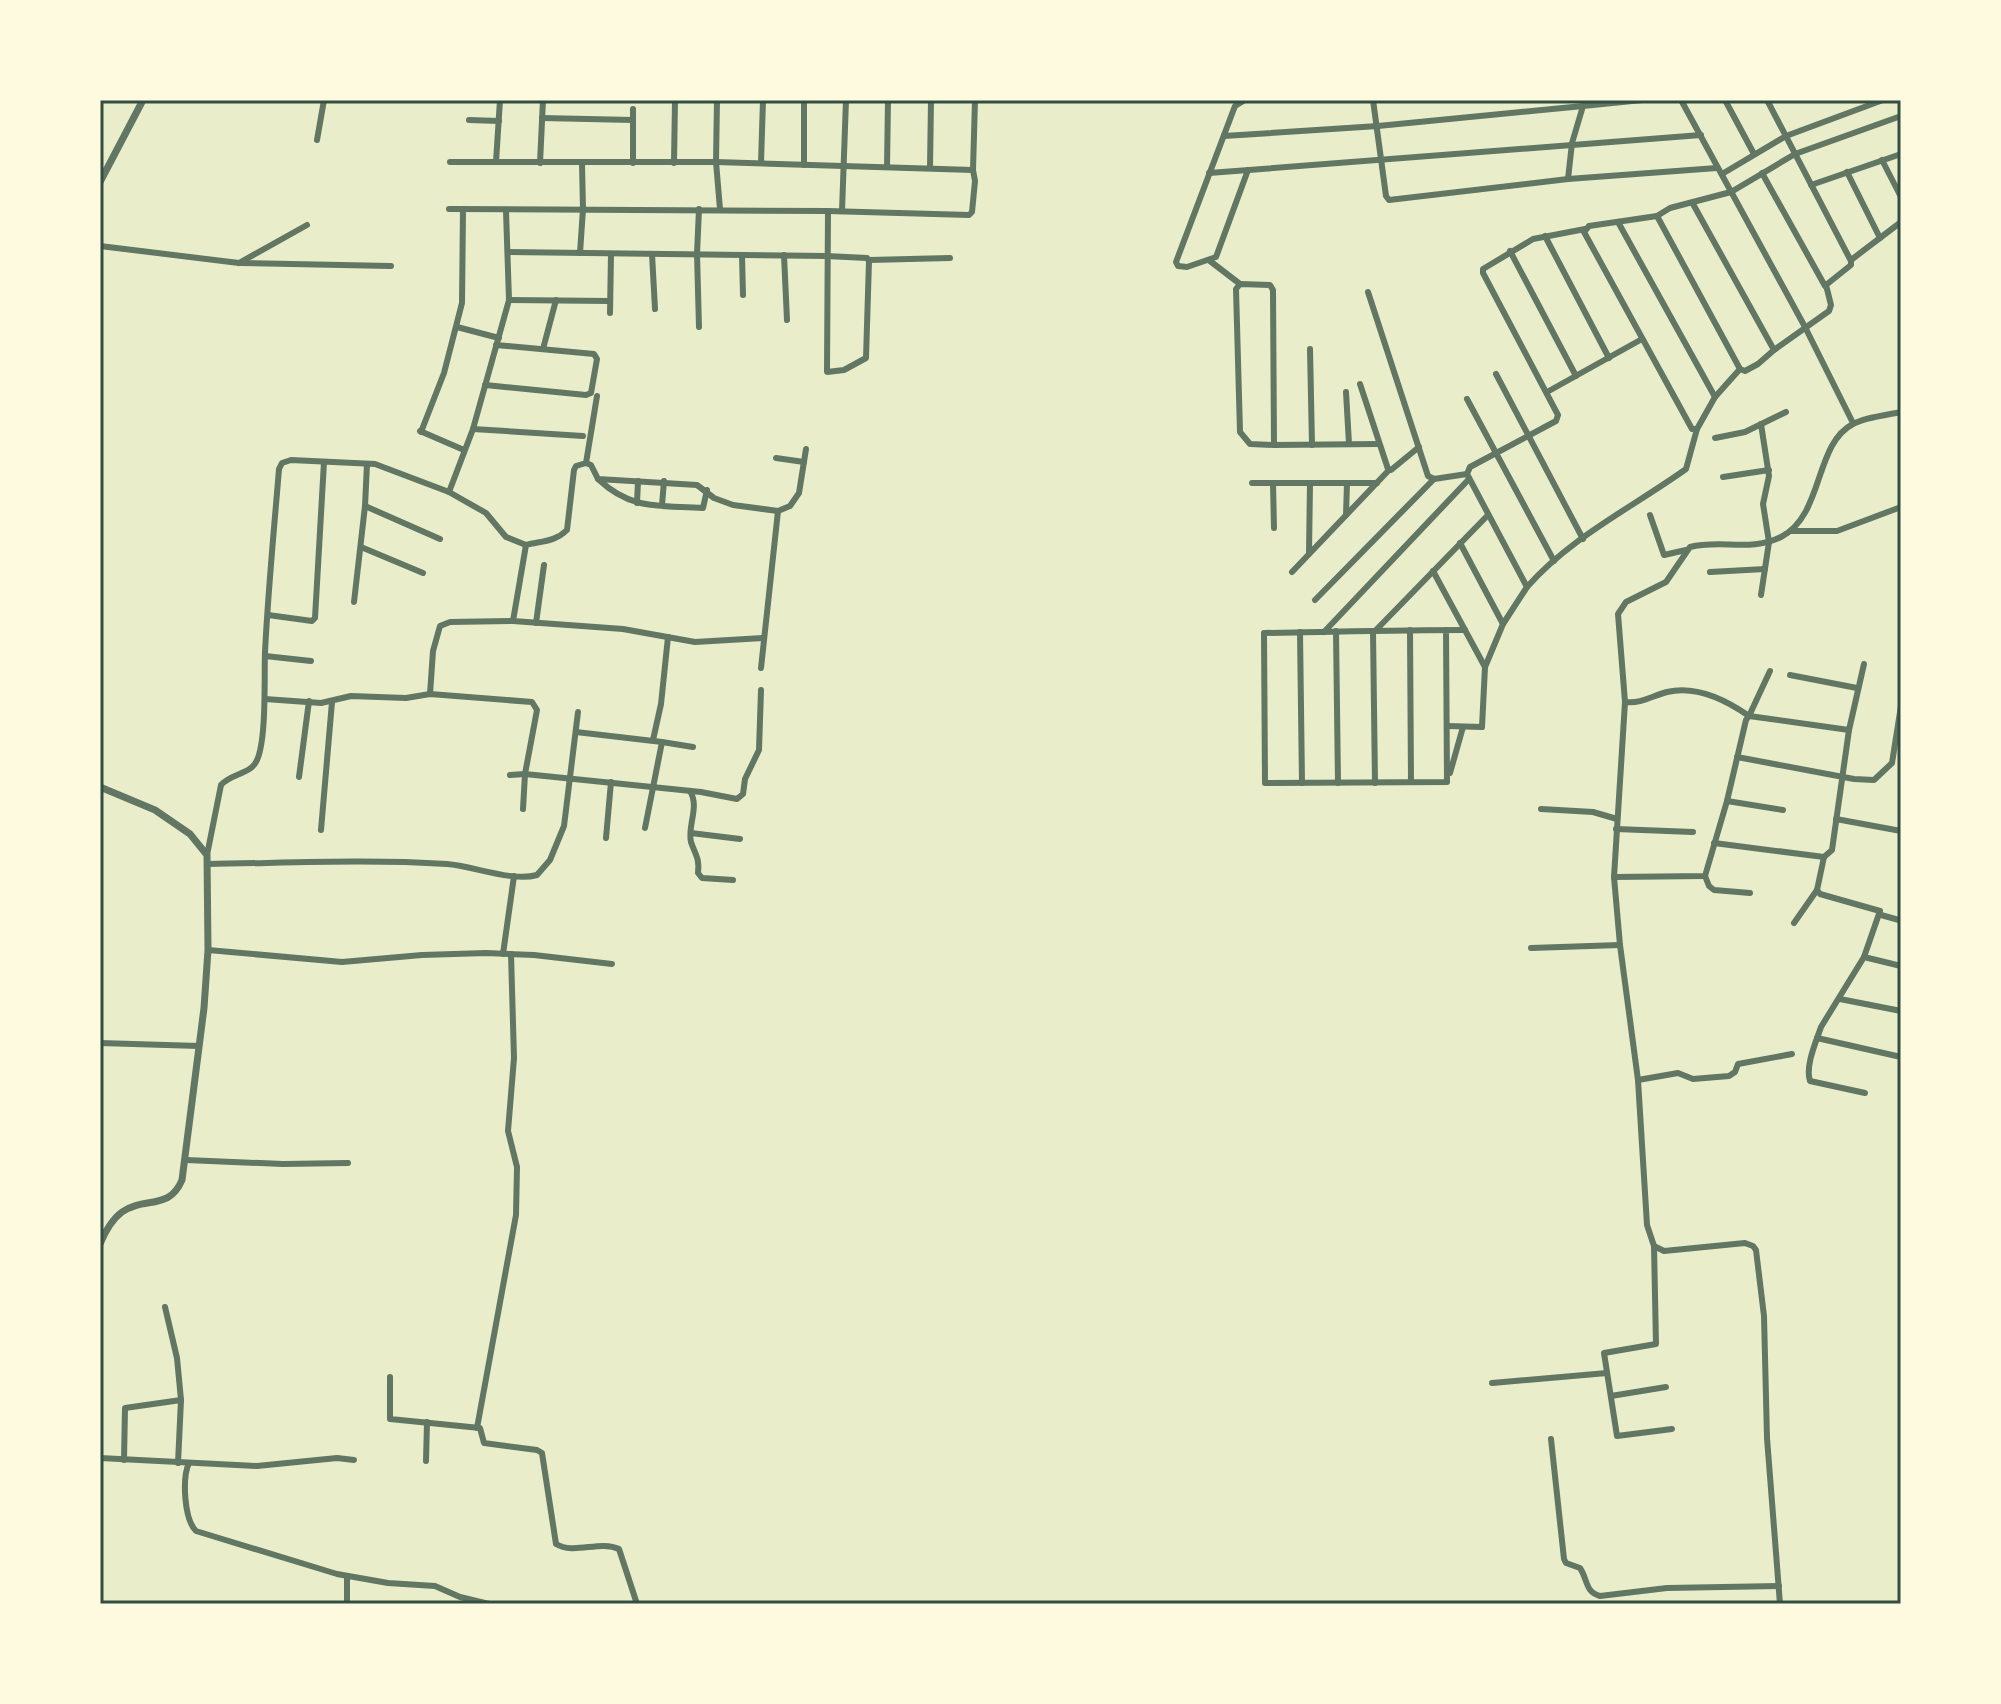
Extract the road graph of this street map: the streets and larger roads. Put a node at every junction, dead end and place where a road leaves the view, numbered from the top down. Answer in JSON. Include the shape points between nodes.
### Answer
{"nodes":[{"id":1,"x":143,"y":100,"type":"edge"},
{"id":2,"x":225,"y":100,"type":"edge"},
{"id":3,"x":234,"y":100,"type":"edge"},
{"id":4,"x":324,"y":100,"type":"edge"},
{"id":5,"x":500,"y":100,"type":"edge"},
{"id":6,"x":543,"y":100,"type":"edge"},
{"id":7,"x":675,"y":100,"type":"edge"},
{"id":8,"x":717,"y":100,"type":"edge"},
{"id":9,"x":763,"y":100,"type":"edge"},
{"id":10,"x":804,"y":100,"type":"edge"},
{"id":11,"x":846,"y":100,"type":"edge"},
{"id":12,"x":888,"y":100,"type":"edge"},
{"id":13,"x":931,"y":100,"type":"edge"},
{"id":14,"x":975,"y":100,"type":"edge"},
{"id":15,"x":1245,"y":100,"type":"edge"},
{"id":16,"x":1373,"y":100,"type":"edge"},
{"id":17,"x":1642,"y":100,"type":"edge"},
{"id":18,"x":1681,"y":100,"type":"edge"},
{"id":19,"x":1725,"y":100,"type":"edge"},
{"id":20,"x":1779,"y":100,"type":"edge"},
{"id":21,"x":1883,"y":100,"type":"edge"},
{"id":22,"x":1768,"y":102,"type":"edge"},
{"id":23,"x":1583,"y":106,"type":"junction"},
{"id":24,"x":633,"y":109,"type":"dead end"},
{"id":25,"x":1901,"y":116,"type":"edge"},
{"id":26,"x":542,"y":118,"type":"junction"},
{"id":27,"x":469,"y":120,"type":"dead end"},
{"id":28,"x":633,"y":120,"type":"junction"},
{"id":29,"x":499,"y":121,"type":"junction"},
{"id":30,"x":1378,"y":126,"type":"junction"},
{"id":31,"x":1701,"y":135,"type":"junction"},
{"id":32,"x":1224,"y":136,"type":"junction"},
{"id":33,"x":1787,"y":137,"type":"junction"},
{"id":34,"x":317,"y":140,"type":"dead end"},
{"id":35,"x":1572,"y":143,"type":"junction"},
{"id":36,"x":1795,"y":153,"type":"junction"},
{"id":37,"x":1754,"y":154,"type":"junction"},
{"id":38,"x":1901,"y":154,"type":"edge"},
{"id":39,"x":1882,"y":160,"type":"junction"},
{"id":40,"x":1382,"y":161,"type":"junction"},
{"id":41,"x":450,"y":162,"type":"dead end"},
{"id":42,"x":496,"y":162,"type":"junction"},
{"id":43,"x":716,"y":162,"type":"junction"},
{"id":44,"x":540,"y":163,"type":"junction"},
{"id":45,"x":633,"y":163,"type":"junction"},
{"id":46,"x":674,"y":163,"type":"junction"},
{"id":47,"x":761,"y":163,"type":"junction"},
{"id":48,"x":582,"y":164,"type":"junction"},
{"id":49,"x":804,"y":165,"type":"junction"},
{"id":50,"x":845,"y":166,"type":"junction"},
{"id":51,"x":887,"y":167,"type":"junction"},
{"id":52,"x":930,"y":168,"type":"junction"},
{"id":53,"x":973,"y":170,"type":"junction"},
{"id":54,"x":1248,"y":170,"type":"junction"},
{"id":55,"x":1721,"y":172,"type":"junction"},
{"id":56,"x":1847,"y":172,"type":"junction"},
{"id":57,"x":1209,"y":173,"type":"junction"},
{"id":58,"x":1762,"y":173,"type":"junction"},
{"id":59,"x":1568,"y":179,"type":"junction"},
{"id":60,"x":100,"y":182,"type":"edge"},
{"id":61,"x":1811,"y":185,"type":"junction"},
{"id":62,"x":1731,"y":190,"type":"junction"},
{"id":63,"x":1901,"y":197,"type":"edge"},
{"id":64,"x":1693,"y":204,"type":"junction"},
{"id":65,"x":449,"y":209,"type":"dead end"},
{"id":66,"x":463,"y":209,"type":"junction"},
{"id":67,"x":583,"y":209,"type":"junction"},
{"id":68,"x":699,"y":209,"type":"junction"},
{"id":69,"x":720,"y":209,"type":"junction"},
{"id":70,"x":506,"y":211,"type":"junction"},
{"id":71,"x":828,"y":211,"type":"junction"},
{"id":72,"x":842,"y":211,"type":"junction"},
{"id":73,"x":1657,"y":216,"type":"junction"},
{"id":74,"x":1618,"y":222,"type":"junction"},
{"id":75,"x":1901,"y":222,"type":"edge"},
{"id":76,"x":307,"y":225,"type":"dead end"},
{"id":77,"x":1585,"y":229,"type":"junction"},
{"id":78,"x":1545,"y":236,"type":"junction"},
{"id":79,"x":1880,"y":238,"type":"junction"},
{"id":80,"x":100,"y":246,"type":"edge"},
{"id":81,"x":1510,"y":251,"type":"junction"},
{"id":82,"x":508,"y":252,"type":"junction"},
{"id":83,"x":580,"y":253,"type":"junction"},
{"id":84,"x":611,"y":254,"type":"junction"},
{"id":85,"x":652,"y":254,"type":"junction"},
{"id":86,"x":697,"y":254,"type":"junction"},
{"id":87,"x":742,"y":255,"type":"junction"},
{"id":88,"x":784,"y":255,"type":"junction"},
{"id":89,"x":826,"y":256,"type":"junction"},
{"id":90,"x":950,"y":258,"type":"dead end"},
{"id":91,"x":869,"y":260,"type":"junction"},
{"id":92,"x":1851,"y":260,"type":"junction"},
{"id":93,"x":1210,"y":261,"type":"junction"},
{"id":94,"x":239,"y":263,"type":"junction"},
{"id":95,"x":391,"y":266,"type":"dead end"},
{"id":96,"x":1240,"y":284,"type":"junction"},
{"id":97,"x":1825,"y":286,"type":"junction"},
{"id":98,"x":1368,"y":292,"type":"dead end"},
{"id":99,"x":743,"y":295,"type":"dead end"},
{"id":100,"x":509,"y":300,"type":"junction"},
{"id":101,"x":556,"y":300,"type":"junction"},
{"id":102,"x":610,"y":301,"type":"junction"},
{"id":103,"x":655,"y":309,"type":"dead end"},
{"id":104,"x":610,"y":313,"type":"dead end"},
{"id":105,"x":787,"y":320,"type":"dead end"},
{"id":106,"x":457,"y":327,"type":"junction"},
{"id":107,"x":699,"y":327,"type":"dead end"},
{"id":108,"x":1805,"y":327,"type":"junction"},
{"id":109,"x":1642,"y":339,"type":"junction"},
{"id":110,"x":497,"y":341,"type":"junction"},
{"id":111,"x":543,"y":349,"type":"junction"},
{"id":112,"x":1310,"y":349,"type":"dead end"},
{"id":113,"x":1774,"y":350,"type":"junction"},
{"id":114,"x":1609,"y":358,"type":"junction"},
{"id":115,"x":1740,"y":369,"type":"junction"},
{"id":116,"x":1496,"y":374,"type":"dead end"},
{"id":117,"x":1576,"y":376,"type":"junction"},
{"id":118,"x":1360,"y":384,"type":"dead end"},
{"id":119,"x":485,"y":385,"type":"junction"},
{"id":120,"x":1346,"y":392,"type":"dead end"},
{"id":121,"x":1547,"y":392,"type":"junction"},
{"id":122,"x":597,"y":396,"type":"dead end"},
{"id":123,"x":1715,"y":397,"type":"junction"},
{"id":124,"x":1467,"y":399,"type":"dead end"},
{"id":125,"x":1786,"y":412,"type":"dead end"},
{"id":126,"x":1901,"y":412,"type":"edge"},
{"id":127,"x":1853,"y":423,"type":"junction"},
{"id":128,"x":1761,"y":424,"type":"junction"},
{"id":129,"x":473,"y":429,"type":"junction"},
{"id":130,"x":1697,"y":429,"type":"junction"},
{"id":131,"x":583,"y":436,"type":"dead end"},
{"id":132,"x":1528,"y":436,"type":"junction"},
{"id":133,"x":1715,"y":438,"type":"dead end"},
{"id":134,"x":1349,"y":444,"type":"junction"},
{"id":135,"x":1379,"y":444,"type":"junction"},
{"id":136,"x":1274,"y":445,"type":"junction"},
{"id":137,"x":1312,"y":445,"type":"junction"},
{"id":138,"x":1419,"y":447,"type":"junction"},
{"id":139,"x":806,"y":449,"type":"dead end"},
{"id":140,"x":464,"y":450,"type":"junction"},
{"id":141,"x":1496,"y":453,"type":"junction"},
{"id":142,"x":776,"y":458,"type":"dead end"},
{"id":143,"x":324,"y":462,"type":"junction"},
{"id":144,"x":804,"y":462,"type":"junction"},
{"id":145,"x":586,"y":463,"type":"junction"},
{"id":146,"x":367,"y":464,"type":"junction"},
{"id":147,"x":1389,"y":470,"type":"junction"},
{"id":148,"x":1769,"y":470,"type":"junction"},
{"id":149,"x":1468,"y":476,"type":"junction"},
{"id":150,"x":1723,"y":477,"type":"dead end"},
{"id":151,"x":598,"y":479,"type":"junction"},
{"id":152,"x":1434,"y":479,"type":"junction"},
{"id":153,"x":638,"y":481,"type":"junction"},
{"id":154,"x":664,"y":481,"type":"junction"},
{"id":155,"x":1252,"y":483,"type":"dead end"},
{"id":156,"x":1273,"y":483,"type":"junction"},
{"id":157,"x":1310,"y":483,"type":"junction"},
{"id":158,"x":1347,"y":483,"type":"junction"},
{"id":159,"x":1377,"y":483,"type":"junction"},
{"id":160,"x":707,"y":490,"type":"junction"},
{"id":161,"x":449,"y":492,"type":"junction"},
{"id":162,"x":637,"y":503,"type":"junction"},
{"id":163,"x":662,"y":505,"type":"junction"},
{"id":164,"x":365,"y":506,"type":"junction"},
{"id":165,"x":1901,"y":507,"type":"edge"},
{"id":166,"x":778,"y":511,"type":"junction"},
{"id":167,"x":1346,"y":515,"type":"junction"},
{"id":168,"x":1488,"y":515,"type":"junction"},
{"id":169,"x":1650,"y":515,"type":"dead end"},
{"id":170,"x":1274,"y":528,"type":"dead end"},
{"id":171,"x":1791,"y":531,"type":"junction"},
{"id":172,"x":440,"y":539,"type":"dead end"},
{"id":173,"x":1583,"y":539,"type":"junction"},
{"id":174,"x":1769,"y":542,"type":"junction"},
{"id":175,"x":1460,"y":543,"type":"junction"},
{"id":176,"x":526,"y":545,"type":"junction"},
{"id":177,"x":361,"y":547,"type":"junction"},
{"id":178,"x":1686,"y":550,"type":"junction"},
{"id":179,"x":1309,"y":553,"type":"junction"},
{"id":180,"x":1554,"y":561,"type":"junction"},
{"id":181,"x":544,"y":565,"type":"dead end"},
{"id":182,"x":1765,"y":569,"type":"junction"},
{"id":183,"x":1433,"y":571,"type":"junction"},
{"id":184,"x":1292,"y":572,"type":"dead end"},
{"id":185,"x":1710,"y":572,"type":"dead end"},
{"id":186,"x":423,"y":573,"type":"dead end"},
{"id":187,"x":1527,"y":587,"type":"junction"},
{"id":188,"x":1761,"y":595,"type":"dead end"},
{"id":189,"x":1315,"y":600,"type":"dead end"},
{"id":190,"x":354,"y":602,"type":"dead end"},
{"id":191,"x":268,"y":615,"type":"junction"},
{"id":192,"x":513,"y":621,"type":"junction"},
{"id":193,"x":536,"y":623,"type":"junction"},
{"id":194,"x":1503,"y":624,"type":"junction"},
{"id":195,"x":1410,"y":630,"type":"junction"},
{"id":196,"x":1446,"y":630,"type":"junction"},
{"id":197,"x":1465,"y":630,"type":"junction"},
{"id":198,"x":1336,"y":631,"type":"junction"},
{"id":199,"x":1374,"y":631,"type":"junction"},
{"id":200,"x":1300,"y":632,"type":"junction"},
{"id":201,"x":1324,"y":632,"type":"junction"},
{"id":202,"x":668,"y":637,"type":"junction"},
{"id":203,"x":763,"y":638,"type":"junction"},
{"id":204,"x":265,"y":656,"type":"junction"},
{"id":205,"x":311,"y":661,"type":"dead end"},
{"id":206,"x":1864,"y":664,"type":"dead end"},
{"id":207,"x":1485,"y":667,"type":"junction"},
{"id":208,"x":761,"y":668,"type":"dead end"},
{"id":209,"x":1770,"y":671,"type":"dead end"},
{"id":210,"x":1790,"y":675,"type":"dead end"},
{"id":211,"x":1857,"y":688,"type":"junction"},
{"id":212,"x":761,"y":690,"type":"dead end"},
{"id":213,"x":430,"y":694,"type":"junction"},
{"id":214,"x":265,"y":699,"type":"junction"},
{"id":215,"x":309,"y":701,"type":"junction"},
{"id":216,"x":332,"y":702,"type":"junction"},
{"id":217,"x":1625,"y":702,"type":"junction"},
{"id":218,"x":1901,"y":706,"type":"edge"},
{"id":219,"x":578,"y":712,"type":"dead end"},
{"id":220,"x":1749,"y":716,"type":"junction"},
{"id":221,"x":1447,"y":726,"type":"junction"},
{"id":222,"x":1463,"y":727,"type":"junction"},
{"id":223,"x":1849,"y":730,"type":"junction"},
{"id":224,"x":576,"y":732,"type":"junction"},
{"id":225,"x":653,"y":740,"type":"junction"},
{"id":226,"x":662,"y":742,"type":"junction"},
{"id":227,"x":693,"y":747,"type":"dead end"},
{"id":228,"x":1737,"y":757,"type":"junction"},
{"id":229,"x":1892,"y":763,"type":"junction"},
{"id":230,"x":1901,"y":764,"type":"edge"},
{"id":231,"x":525,"y":774,"type":"junction"},
{"id":232,"x":510,"y":775,"type":"dead end"},
{"id":233,"x":1843,"y":776,"type":"junction"},
{"id":234,"x":299,"y":777,"type":"dead end"},
{"id":235,"x":569,"y":778,"type":"junction"},
{"id":236,"x":611,"y":782,"type":"junction"},
{"id":237,"x":1411,"y":782,"type":"junction"},
{"id":238,"x":1447,"y":782,"type":"junction"},
{"id":239,"x":1302,"y":783,"type":"junction"},
{"id":240,"x":1338,"y":783,"type":"junction"},
{"id":241,"x":1375,"y":783,"type":"junction"},
{"id":242,"x":100,"y":787,"type":"edge"},
{"id":243,"x":653,"y":787,"type":"junction"},
{"id":244,"x":690,"y":791,"type":"junction"},
{"id":245,"x":1727,"y":801,"type":"junction"},
{"id":246,"x":523,"y":809,"type":"dead end"},
{"id":247,"x":1541,"y":809,"type":"dead end"},
{"id":248,"x":1783,"y":810,"type":"dead end"},
{"id":249,"x":1617,"y":819,"type":"junction"},
{"id":250,"x":1836,"y":819,"type":"junction"},
{"id":251,"x":645,"y":828,"type":"dead end"},
{"id":252,"x":1616,"y":829,"type":"junction"},
{"id":253,"x":321,"y":830,"type":"dead end"},
{"id":254,"x":1901,"y":831,"type":"edge"},
{"id":255,"x":1693,"y":832,"type":"dead end"},
{"id":256,"x":691,"y":833,"type":"junction"},
{"id":257,"x":606,"y":838,"type":"dead end"},
{"id":258,"x":740,"y":839,"type":"dead end"},
{"id":259,"x":1714,"y":843,"type":"junction"},
{"id":260,"x":207,"y":855,"type":"junction"},
{"id":261,"x":1824,"y":857,"type":"junction"},
{"id":262,"x":208,"y":864,"type":"junction"},
{"id":263,"x":514,"y":876,"type":"junction"},
{"id":264,"x":1705,"y":876,"type":"junction"},
{"id":265,"x":1614,"y":877,"type":"junction"},
{"id":266,"x":733,"y":880,"type":"dead end"},
{"id":267,"x":1817,"y":890,"type":"junction"},
{"id":268,"x":1750,"y":893,"type":"dead end"},
{"id":269,"x":1881,"y":915,"type":"junction"},
{"id":270,"x":1899,"y":920,"type":"edge"},
{"id":271,"x":1794,"y":923,"type":"dead end"},
{"id":272,"x":1620,"y":945,"type":"junction"},
{"id":273,"x":1531,"y":948,"type":"dead end"},
{"id":274,"x":208,"y":950,"type":"junction"},
{"id":275,"x":503,"y":954,"type":"junction"},
{"id":276,"x":511,"y":954,"type":"junction"},
{"id":277,"x":1864,"y":957,"type":"junction"},
{"id":278,"x":612,"y":964,"type":"dead end"},
{"id":279,"x":1901,"y":966,"type":"edge"},
{"id":280,"x":1840,"y":999,"type":"junction"},
{"id":281,"x":1901,"y":1011,"type":"edge"},
{"id":282,"x":1817,"y":1038,"type":"junction"},
{"id":283,"x":100,"y":1043,"type":"edge"},
{"id":284,"x":199,"y":1046,"type":"junction"},
{"id":285,"x":1792,"y":1054,"type":"dead end"},
{"id":286,"x":1901,"y":1057,"type":"edge"},
{"id":287,"x":1638,"y":1080,"type":"junction"},
{"id":288,"x":1865,"y":1093,"type":"dead end"},
{"id":289,"x":186,"y":1160,"type":"junction"},
{"id":290,"x":348,"y":1163,"type":"dead end"},
{"id":291,"x":100,"y":1244,"type":"edge"},
{"id":292,"x":1654,"y":1246,"type":"junction"},
{"id":293,"x":165,"y":1307,"type":"dead end"},
{"id":294,"x":1607,"y":1373,"type":"junction"},
{"id":295,"x":390,"y":1377,"type":"dead end"},
{"id":296,"x":1492,"y":1383,"type":"dead end"},
{"id":297,"x":1666,"y":1387,"type":"dead end"},
{"id":298,"x":1611,"y":1396,"type":"junction"},
{"id":299,"x":181,"y":1400,"type":"junction"},
{"id":300,"x":427,"y":1422,"type":"junction"},
{"id":301,"x":477,"y":1428,"type":"junction"},
{"id":302,"x":1672,"y":1429,"type":"dead end"},
{"id":303,"x":1551,"y":1439,"type":"dead end"},
{"id":304,"x":100,"y":1458,"type":"edge"},
{"id":305,"x":124,"y":1460,"type":"junction"},
{"id":306,"x":354,"y":1460,"type":"dead end"},
{"id":307,"x":426,"y":1461,"type":"dead end"},
{"id":308,"x":178,"y":1463,"type":"junction"},
{"id":309,"x":189,"y":1463,"type":"junction"},
{"id":310,"x":347,"y":1576,"type":"junction"},
{"id":311,"x":1779,"y":1586,"type":"junction"},
{"id":312,"x":347,"y":1604,"type":"edge"},
{"id":313,"x":489,"y":1604,"type":"edge"},
{"id":314,"x":637,"y":1604,"type":"edge"},
{"id":315,"x":1780,"y":1604,"type":"edge"}],
"edges":[{"from":1,"to":60,"type":"street"},
{"from":2,"to":3,"type":"street"},
{"from":4,"to":34,"type":"street"},
{"from":5,"to":29,"type":"street"},
{"from":6,"to":26,"type":"street"},
{"from":7,"to":46,"type":"street"},
{"from":8,"to":43,"type":"street"},
{"from":9,"to":47,"type":"street"},
{"from":10,"to":49,"type":"street"},
{"from":11,"to":50,"type":"street"},
{"from":12,"to":51,"type":"street"},
{"from":13,"to":52,"type":"street"},
{"from":14,"to":53,"type":"street"},
{"from":15,"to":32,"type":"street","via":[[1235,106]]},
{"from":16,"to":30,"type":"street"},
{"from":17,"to":23,"type":"street"},
{"from":18,"to":31,"type":"street"},
{"from":19,"to":37,"type":"street"},
{"from":20,"to":22,"type":"street"},
{"from":21,"to":33,"type":"street"},
{"from":22,"to":33,"type":"street"},
{"from":23,"to":30,"type":"street"},
{"from":23,"to":35,"type":"street"},
{"from":24,"to":28,"type":"street"},
{"from":25,"to":36,"type":"street"},
{"from":26,"to":28,"type":"street"},
{"from":26,"to":44,"type":"street"},
{"from":27,"to":29,"type":"street"},
{"from":28,"to":45,"type":"street"},
{"from":29,"to":42,"type":"street"},
{"from":30,"to":32,"type":"street"},
{"from":30,"to":40,"type":"street"},
{"from":31,"to":35,"type":"street"},
{"from":31,"to":55,"type":"street"},
{"from":32,"to":57,"type":"street"},
{"from":33,"to":36,"type":"street"},
{"from":33,"to":37,"type":"street"},
{"from":35,"to":40,"type":"street"},
{"from":35,"to":59,"type":"street"},
{"from":36,"to":58,"type":"street"},
{"from":36,"to":61,"type":"street"},
{"from":37,"to":55,"type":"street"},
{"from":38,"to":39,"type":"street"},
{"from":39,"to":56,"type":"street"},
{"from":39,"to":63,"type":"street"},
{"from":40,"to":54,"type":"street"},
{"from":40,"to":59,"type":"street","via":[[1390,200]]},
{"from":41,"to":42,"type":"street"},
{"from":42,"to":44,"type":"street"},
{"from":43,"to":46,"type":"street"},
{"from":43,"to":47,"type":"street"},
{"from":43,"to":69,"type":"street"},
{"from":44,"to":48,"type":"street"},
{"from":45,"to":46,"type":"street"},
{"from":45,"to":48,"type":"street"},
{"from":47,"to":49,"type":"street"},
{"from":48,"to":67,"type":"street"},
{"from":49,"to":50,"type":"street"},
{"from":50,"to":51,"type":"street"},
{"from":50,"to":72,"type":"street"},
{"from":51,"to":52,"type":"street"},
{"from":52,"to":53,"type":"street"},
{"from":53,"to":72,"type":"street","via":[[969,215]]},
{"from":54,"to":57,"type":"street"},
{"from":54,"to":93,"type":"street","via":[[1219,253]]},
{"from":55,"to":59,"type":"street"},
{"from":55,"to":62,"type":"street"},
{"from":56,"to":61,"type":"street"},
{"from":56,"to":79,"type":"street"},
{"from":57,"to":93,"type":"street","via":[[1176,262],[1183,268]]},
{"from":58,"to":62,"type":"street"},
{"from":58,"to":97,"type":"street"},
{"from":61,"to":92,"type":"street"},
{"from":62,"to":64,"type":"street"},
{"from":62,"to":108,"type":"street"},
{"from":64,"to":73,"type":"street"},
{"from":64,"to":113,"type":"street"},
{"from":65,"to":66,"type":"street"},
{"from":66,"to":70,"type":"street"},
{"from":66,"to":106,"type":"street","via":[[463,291]]},
{"from":67,"to":68,"type":"street"},
{"from":67,"to":70,"type":"street"},
{"from":67,"to":83,"type":"street"},
{"from":68,"to":69,"type":"street"},
{"from":68,"to":86,"type":"street"},
{"from":69,"to":71,"type":"street"},
{"from":70,"to":82,"type":"street"},
{"from":71,"to":72,"type":"street"},
{"from":71,"to":89,"type":"street"},
{"from":73,"to":74,"type":"street"},
{"from":73,"to":115,"type":"street"},
{"from":74,"to":77,"type":"street"},
{"from":74,"to":123,"type":"street"},
{"from":75,"to":79,"type":"street"},
{"from":76,"to":94,"type":"street"},
{"from":77,"to":78,"type":"street"},
{"from":77,"to":109,"type":"street"},
{"from":78,"to":81,"type":"street"},
{"from":78,"to":114,"type":"street"},
{"from":79,"to":92,"type":"street"},
{"from":80,"to":94,"type":"street"},
{"from":81,"to":117,"type":"street"},
{"from":81,"to":121,"type":"street","via":[[1483,269],[1484,279]]},
{"from":82,"to":83,"type":"street"},
{"from":82,"to":100,"type":"street"},
{"from":83,"to":84,"type":"street"},
{"from":84,"to":85,"type":"street"},
{"from":84,"to":102,"type":"street"},
{"from":85,"to":86,"type":"street"},
{"from":85,"to":103,"type":"street"},
{"from":86,"to":87,"type":"street"},
{"from":86,"to":107,"type":"street"},
{"from":87,"to":88,"type":"street"},
{"from":87,"to":99,"type":"street"},
{"from":88,"to":89,"type":"street"},
{"from":88,"to":105,"type":"street"},
{"from":89,"to":91,"type":"street"},
{"from":89,"to":91,"type":"street","via":[[827,372],[866,358]]},
{"from":90,"to":91,"type":"street"},
{"from":92,"to":97,"type":"street"},
{"from":93,"to":96,"type":"street"},
{"from":94,"to":95,"type":"street"},
{"from":96,"to":136,"type":"street","via":[[1240,432],[1250,444]]},
{"from":96,"to":136,"type":"street","via":[[1270,285],[1273,290]]},
{"from":97,"to":108,"type":"street","via":[[1831,308]]},
{"from":98,"to":138,"type":"street"},
{"from":100,"to":101,"type":"street"},
{"from":100,"to":110,"type":"street"},
{"from":101,"to":102,"type":"street"},
{"from":101,"to":111,"type":"street"},
{"from":102,"to":104,"type":"street"},
{"from":106,"to":110,"type":"street"},
{"from":106,"to":140,"type":"street","via":[[420,431]]},
{"from":108,"to":113,"type":"street"},
{"from":108,"to":127,"type":"street"},
{"from":109,"to":114,"type":"street"},
{"from":109,"to":130,"type":"street","via":[[1690,428]]},
{"from":110,"to":111,"type":"street"},
{"from":110,"to":119,"type":"street"},
{"from":111,"to":119,"type":"street","via":[[596,355],[590,394]]},
{"from":112,"to":137,"type":"street"},
{"from":113,"to":115,"type":"street","via":[[1752,369]]},
{"from":114,"to":117,"type":"street"},
{"from":115,"to":123,"type":"street"},
{"from":116,"to":132,"type":"street"},
{"from":117,"to":121,"type":"street"},
{"from":118,"to":135,"type":"street"},
{"from":119,"to":129,"type":"street"},
{"from":120,"to":134,"type":"street"},
{"from":121,"to":132,"type":"street","via":[[1558,418]]},
{"from":122,"to":145,"type":"street"},
{"from":123,"to":130,"type":"street"},
{"from":124,"to":141,"type":"street"},
{"from":125,"to":128,"type":"street"},
{"from":126,"to":127,"type":"street"},
{"from":127,"to":171,"type":"street","via":[[1837,440],[1806,513]]},
{"from":128,"to":133,"type":"street"},
{"from":128,"to":148,"type":"street"},
{"from":129,"to":131,"type":"street"},
{"from":129,"to":140,"type":"street"},
{"from":130,"to":173,"type":"street","via":[[1686,469]]},
{"from":132,"to":141,"type":"street"},
{"from":132,"to":173,"type":"street"},
{"from":134,"to":135,"type":"street"},
{"from":134,"to":137,"type":"street"},
{"from":135,"to":147,"type":"street"},
{"from":136,"to":137,"type":"street"},
{"from":138,"to":147,"type":"street"},
{"from":138,"to":152,"type":"street","via":[[1428,476]]},
{"from":139,"to":144,"type":"street"},
{"from":140,"to":161,"type":"street"},
{"from":141,"to":149,"type":"street","via":[[1470,467]]},
{"from":141,"to":180,"type":"street"},
{"from":142,"to":144,"type":"street"},
{"from":143,"to":146,"type":"street"},
{"from":143,"to":191,"type":"street","via":[[291,460],[279,469]]},
{"from":143,"to":191,"type":"street","via":[[314,619]]},
{"from":144,"to":166,"type":"street","via":[[796,499]]},
{"from":145,"to":151,"type":"street"},
{"from":145,"to":176,"type":"street","via":[[574,470],[567,530],[561,537]]},
{"from":146,"to":161,"type":"street"},
{"from":146,"to":164,"type":"street"},
{"from":147,"to":159,"type":"street"},
{"from":148,"to":150,"type":"street"},
{"from":148,"to":174,"type":"street","via":[[1763,504]]},
{"from":149,"to":152,"type":"street"},
{"from":149,"to":168,"type":"street"},
{"from":149,"to":201,"type":"street"},
{"from":151,"to":153,"type":"street"},
{"from":151,"to":162,"type":"street"},
{"from":152,"to":189,"type":"street"},
{"from":153,"to":154,"type":"street"},
{"from":153,"to":162,"type":"street"},
{"from":154,"to":160,"type":"street"},
{"from":154,"to":163,"type":"street"},
{"from":155,"to":156,"type":"street"},
{"from":156,"to":157,"type":"street"},
{"from":156,"to":170,"type":"street"},
{"from":157,"to":158,"type":"street"},
{"from":157,"to":179,"type":"street"},
{"from":158,"to":159,"type":"street"},
{"from":158,"to":167,"type":"street"},
{"from":159,"to":167,"type":"street"},
{"from":160,"to":163,"type":"street","via":[[703,508]]},
{"from":160,"to":166,"type":"street","via":[[733,505]]},
{"from":161,"to":176,"type":"street","via":[[486,513],[506,537]]},
{"from":162,"to":163,"type":"street"},
{"from":164,"to":172,"type":"street"},
{"from":164,"to":177,"type":"street"},
{"from":165,"to":171,"type":"street","via":[[1837,531]]},
{"from":166,"to":203,"type":"street"},
{"from":167,"to":179,"type":"street"},
{"from":168,"to":175,"type":"street"},
{"from":168,"to":187,"type":"street"},
{"from":169,"to":178,"type":"street","via":[[1664,555]]},
{"from":171,"to":174,"type":"street"},
{"from":173,"to":180,"type":"street"},
{"from":174,"to":178,"type":"street","via":[[1695,545]]},
{"from":174,"to":182,"type":"street"},
{"from":175,"to":183,"type":"street"},
{"from":175,"to":194,"type":"street"},
{"from":176,"to":192,"type":"street"},
{"from":177,"to":186,"type":"street"},
{"from":177,"to":190,"type":"street"},
{"from":178,"to":217,"type":"street","via":[[1666,582],[1619,608]]},
{"from":179,"to":184,"type":"street"},
{"from":180,"to":187,"type":"street"},
{"from":181,"to":193,"type":"street"},
{"from":182,"to":185,"type":"street"},
{"from":182,"to":188,"type":"street"},
{"from":183,"to":197,"type":"street"},
{"from":183,"to":199,"type":"street"},
{"from":187,"to":194,"type":"street"},
{"from":191,"to":204,"type":"street"},
{"from":192,"to":193,"type":"street"},
{"from":192,"to":213,"type":"street","via":[[440,626]]},
{"from":193,"to":202,"type":"street"},
{"from":194,"to":207,"type":"street"},
{"from":195,"to":196,"type":"street"},
{"from":195,"to":199,"type":"street"},
{"from":195,"to":237,"type":"street"},
{"from":196,"to":197,"type":"street"},
{"from":196,"to":221,"type":"street"},
{"from":197,"to":207,"type":"street"},
{"from":198,"to":199,"type":"street"},
{"from":198,"to":201,"type":"street"},
{"from":198,"to":240,"type":"street"},
{"from":199,"to":241,"type":"street"},
{"from":200,"to":201,"type":"street"},
{"from":200,"to":239,"type":"street"},
{"from":200,"to":239,"type":"street","via":[[1264,633],[1265,783]]},
{"from":202,"to":203,"type":"street","via":[[695,642]]},
{"from":202,"to":225,"type":"street"},
{"from":203,"to":208,"type":"street"},
{"from":204,"to":205,"type":"street"},
{"from":204,"to":214,"type":"street"},
{"from":206,"to":211,"type":"street"},
{"from":207,"to":222,"type":"street","via":[[1482,727]]},
{"from":209,"to":220,"type":"street"},
{"from":210,"to":211,"type":"street"},
{"from":211,"to":223,"type":"street"},
{"from":212,"to":244,"type":"street","via":[[759,750],[743,794],[737,799]]},
{"from":213,"to":216,"type":"street","via":[[351,696]]},
{"from":213,"to":231,"type":"street","via":[[534,703]]},
{"from":214,"to":215,"type":"street"},
{"from":214,"to":260,"type":"street","via":[[258,757],[252,767],[221,785]]},
{"from":215,"to":216,"type":"street"},
{"from":215,"to":234,"type":"street"},
{"from":216,"to":253,"type":"street"},
{"from":217,"to":220,"type":"street","via":[[1692,691],[1724,700]]},
{"from":217,"to":249,"type":"street"},
{"from":218,"to":229,"type":"street"},
{"from":219,"to":224,"type":"street"},
{"from":220,"to":223,"type":"street"},
{"from":220,"to":228,"type":"street"},
{"from":221,"to":222,"type":"street"},
{"from":221,"to":238,"type":"street"},
{"from":222,"to":238,"type":"street"},
{"from":223,"to":233,"type":"street"},
{"from":224,"to":225,"type":"street"},
{"from":224,"to":235,"type":"street"},
{"from":225,"to":226,"type":"street"},
{"from":226,"to":227,"type":"street"},
{"from":226,"to":243,"type":"street"},
{"from":228,"to":233,"type":"street"},
{"from":228,"to":245,"type":"street"},
{"from":229,"to":230,"type":"street"},
{"from":229,"to":233,"type":"street","via":[[1870,781]]},
{"from":231,"to":232,"type":"street"},
{"from":231,"to":235,"type":"street"},
{"from":231,"to":246,"type":"street"},
{"from":233,"to":250,"type":"street"},
{"from":235,"to":236,"type":"street"},
{"from":235,"to":263,"type":"street","via":[[564,826],[550,860],[537,875]]},
{"from":236,"to":243,"type":"street"},
{"from":236,"to":257,"type":"street"},
{"from":237,"to":238,"type":"street"},
{"from":237,"to":241,"type":"street"},
{"from":239,"to":240,"type":"street"},
{"from":240,"to":241,"type":"street"},
{"from":242,"to":260,"type":"street","via":[[155,810],[190,834]]},
{"from":243,"to":244,"type":"street"},
{"from":243,"to":251,"type":"street"},
{"from":244,"to":256,"type":"street"},
{"from":245,"to":248,"type":"street"},
{"from":245,"to":259,"type":"street"},
{"from":247,"to":249,"type":"street"},
{"from":249,"to":252,"type":"street"},
{"from":250,"to":254,"type":"street"},
{"from":250,"to":261,"type":"street","via":[[1831,853]]},
{"from":252,"to":255,"type":"street"},
{"from":252,"to":265,"type":"street"},
{"from":256,"to":258,"type":"street"},
{"from":256,"to":266,"type":"street","via":[[702,878]]},
{"from":259,"to":261,"type":"street"},
{"from":259,"to":264,"type":"street"},
{"from":260,"to":262,"type":"street"},
{"from":261,"to":267,"type":"street"},
{"from":262,"to":263,"type":"street","via":[[435,863]]},
{"from":262,"to":274,"type":"street"},
{"from":263,"to":275,"type":"street"},
{"from":264,"to":265,"type":"street"},
{"from":264,"to":268,"type":"street","via":[[1714,890]]},
{"from":265,"to":272,"type":"street"},
{"from":267,"to":269,"type":"street","via":[[1824,897],[1878,909]]},
{"from":267,"to":271,"type":"street"},
{"from":269,"to":270,"type":"street"},
{"from":269,"to":277,"type":"street"},
{"from":272,"to":273,"type":"street"},
{"from":272,"to":287,"type":"street"},
{"from":274,"to":275,"type":"street","via":[[342,962]]},
{"from":274,"to":284,"type":"street"},
{"from":275,"to":276,"type":"street"},
{"from":276,"to":278,"type":"street"},
{"from":276,"to":301,"type":"street","via":[[514,1058],[508,1131],[517,1167],[516,1215]]},
{"from":277,"to":279,"type":"street"},
{"from":277,"to":280,"type":"street"},
{"from":280,"to":281,"type":"street"},
{"from":280,"to":282,"type":"street"},
{"from":282,"to":286,"type":"street"},
{"from":282,"to":288,"type":"street","via":[[1810,1081]]},
{"from":283,"to":284,"type":"street"},
{"from":284,"to":289,"type":"street"},
{"from":285,"to":287,"type":"street","via":[[1738,1064],[1729,1076],[1693,1079],[1678,1073]]},
{"from":287,"to":292,"type":"street","via":[[1647,1225]]},
{"from":289,"to":290,"type":"street"},
{"from":289,"to":291,"type":"street","via":[[177,1192],[122,1212]]},
{"from":292,"to":294,"type":"street","via":[[1656,1344],[1604,1353]]},
{"from":292,"to":311,"type":"street","via":[[1669,1251],[1745,1243],[1756,1250]]},
{"from":293,"to":299,"type":"street"},
{"from":294,"to":296,"type":"street"},
{"from":294,"to":298,"type":"street"},
{"from":295,"to":300,"type":"street","via":[[389,1418]]},
{"from":297,"to":298,"type":"street"},
{"from":298,"to":302,"type":"street","via":[[1617,1436]]},
{"from":299,"to":305,"type":"street","via":[[125,1408]]},
{"from":299,"to":308,"type":"street"},
{"from":300,"to":301,"type":"street"},
{"from":300,"to":307,"type":"street"},
{"from":301,"to":314,"type":"street","via":[[484,1443],[542,1453],[556,1544],[619,1549]]},
{"from":303,"to":311,"type":"street","via":[[1564,1559],[1580,1568],[1593,1594]]},
{"from":304,"to":305,"type":"street"},
{"from":305,"to":308,"type":"street"},
{"from":306,"to":309,"type":"street","via":[[257,1466]]},
{"from":308,"to":309,"type":"street"},
{"from":309,"to":310,"type":"street","via":[[184,1475],[189,1522],[196,1531]]},
{"from":310,"to":312,"type":"street"},
{"from":310,"to":313,"type":"street","via":[[435,1586]]},
{"from":311,"to":315,"type":"street"}]}
